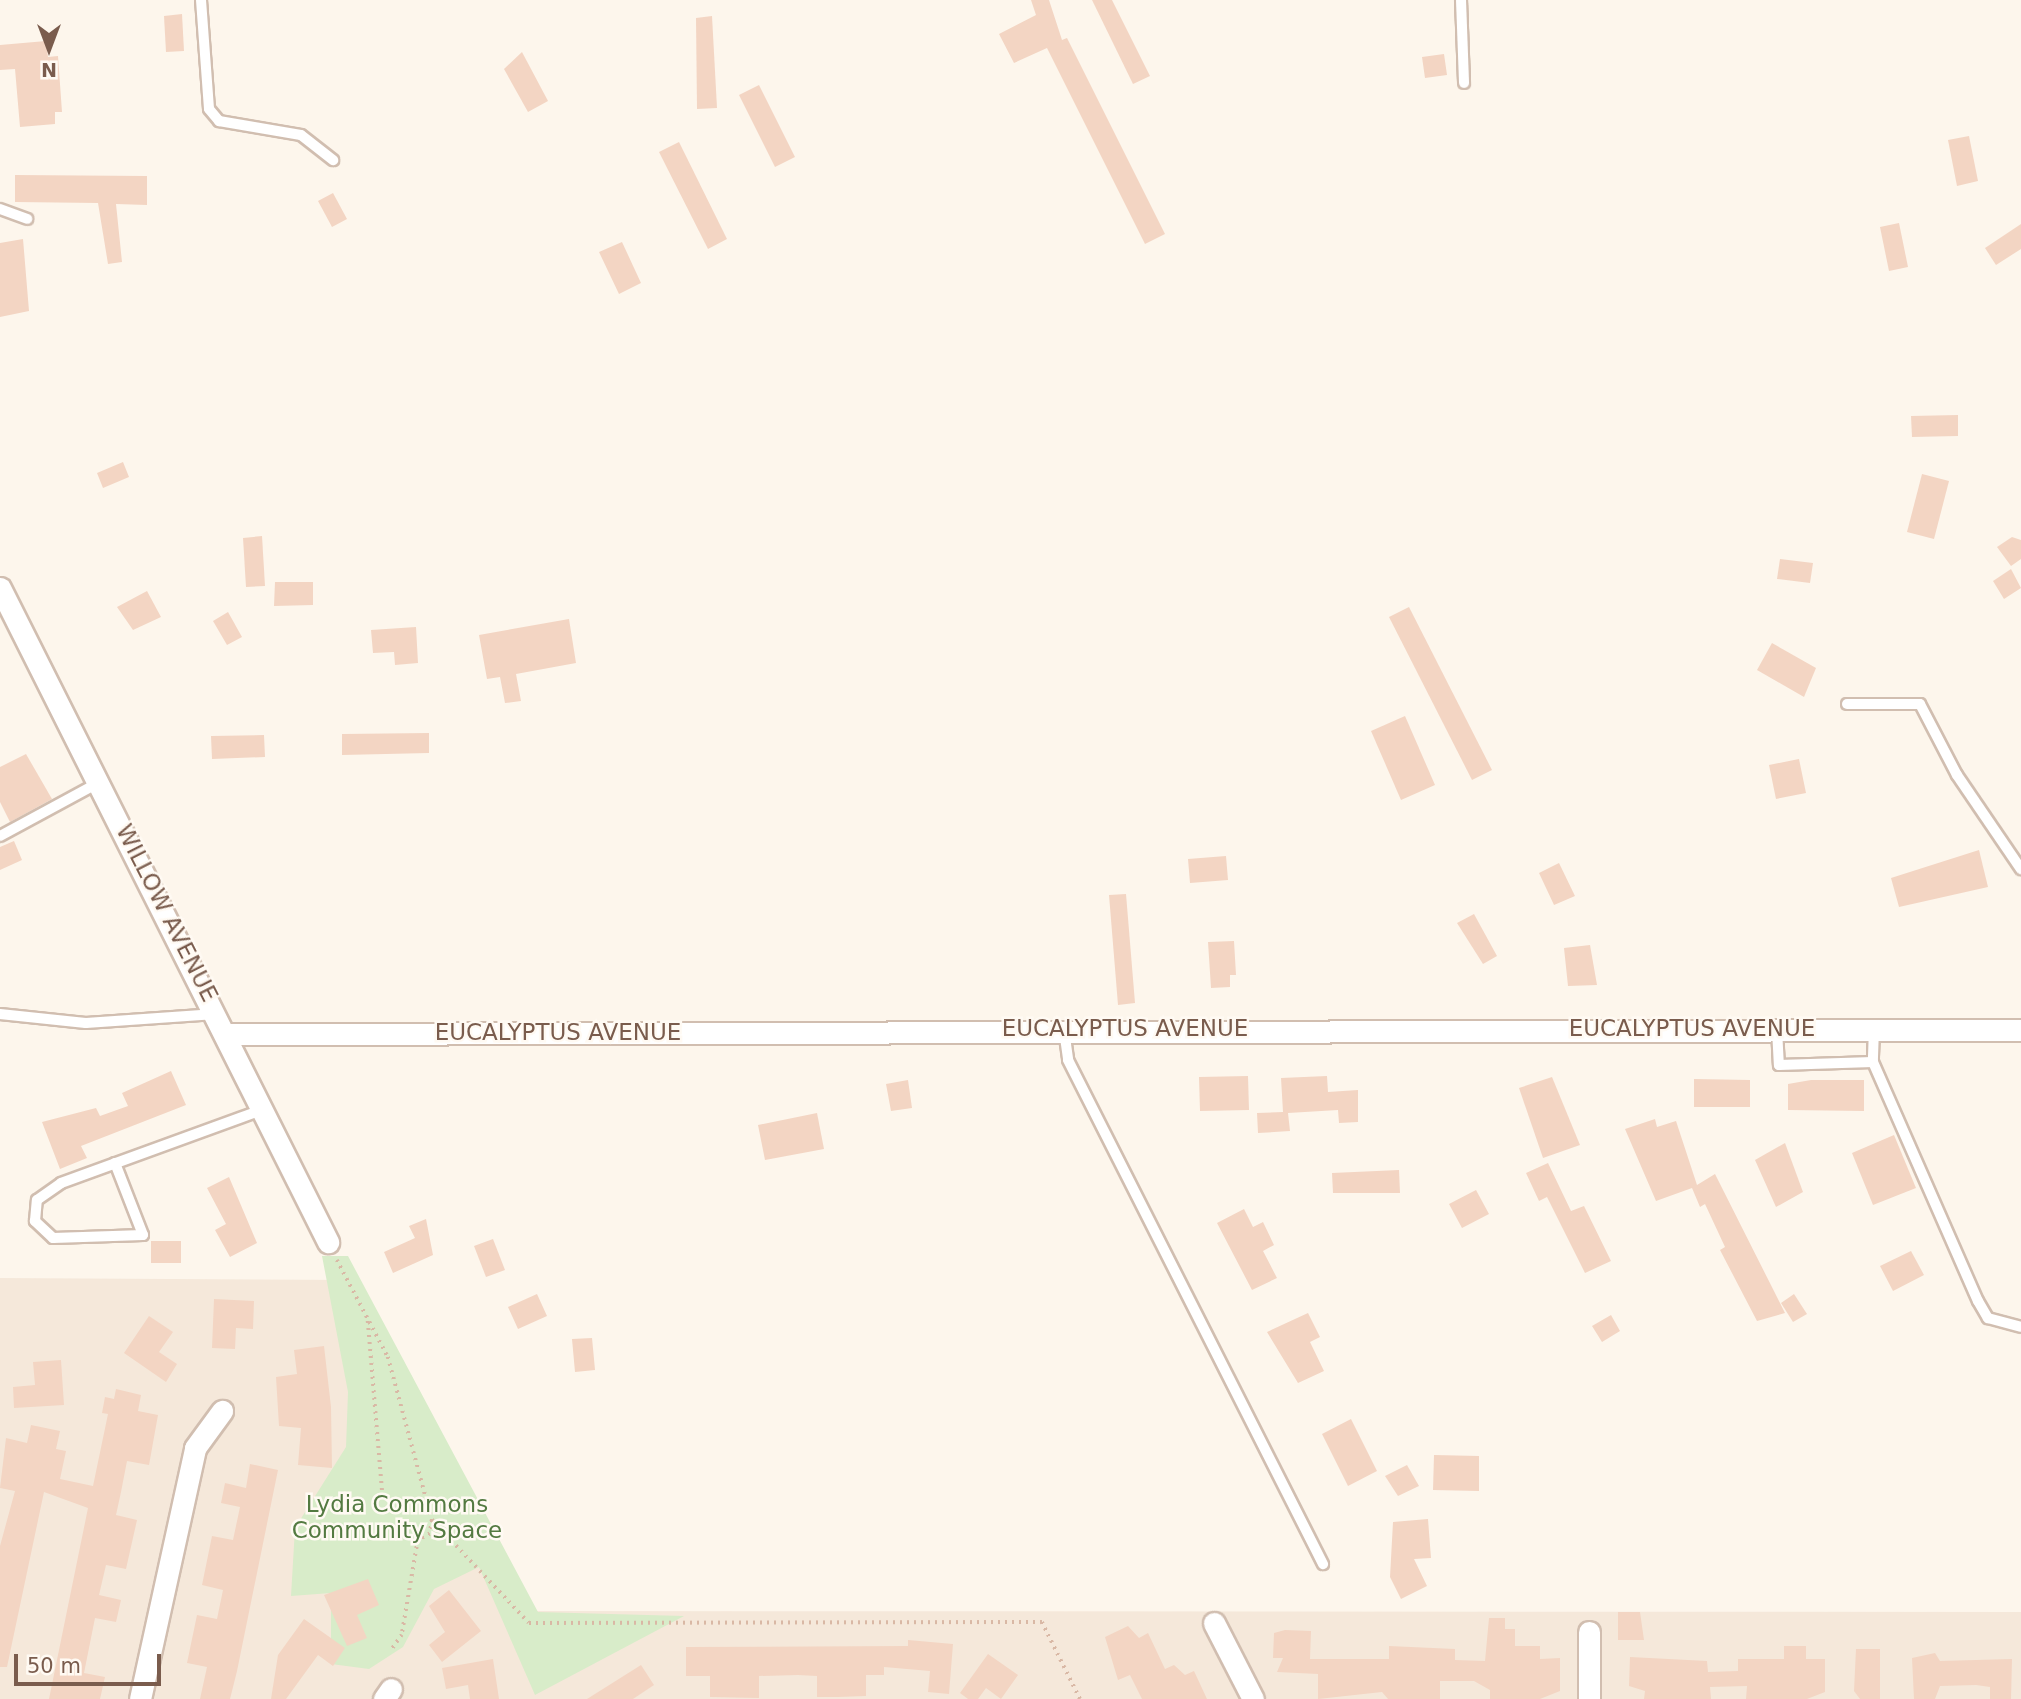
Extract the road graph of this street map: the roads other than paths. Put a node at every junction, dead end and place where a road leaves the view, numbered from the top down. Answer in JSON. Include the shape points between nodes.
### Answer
{"nodes":[{"id":1,"x":201,"y":0,"type":"edge"},
{"id":2,"x":1461,"y":0,"type":"edge"},
{"id":3,"x":1464,"y":83,"type":"dead end"},
{"id":4,"x":333,"y":160,"type":"dead end"},
{"id":5,"x":0,"y":209,"type":"edge"},
{"id":6,"x":27,"y":219,"type":"dead end"},
{"id":7,"x":0,"y":588,"type":"edge"},
{"id":8,"x":1847,"y":704,"type":"dead end"},
{"id":9,"x":100,"y":782,"type":"junction"},
{"id":10,"x":0,"y":836,"type":"edge"},
{"id":11,"x":2021,"y":869,"type":"edge"},
{"id":12,"x":0,"y":1014,"type":"edge"},
{"id":13,"x":219,"y":1014,"type":"junction"},
{"id":14,"x":1064,"y":1028,"type":"junction"},
{"id":15,"x":1776,"y":1028,"type":"junction"},
{"id":16,"x":1874,"y":1028,"type":"junction"},
{"id":17,"x":2021,"y":1030,"type":"edge"},
{"id":18,"x":229,"y":1034,"type":"junction"},
{"id":19,"x":1873,"y":1062,"type":"junction"},
{"id":20,"x":264,"y":1109,"type":"junction"},
{"id":21,"x":115,"y":1163,"type":"junction"},
{"id":22,"x":328,"y":1242,"type":"road end"},
{"id":23,"x":2021,"y":1327,"type":"edge"},
{"id":24,"x":222,"y":1411,"type":"dead end"},
{"id":25,"x":1324,"y":1564,"type":"dead end"},
{"id":26,"x":1214,"y":1623,"type":"dead end"},
{"id":27,"x":1589,"y":1632,"type":"dead end"},
{"id":28,"x":140,"y":1699,"type":"edge"},
{"id":29,"x":1253,"y":1699,"type":"edge"},
{"id":30,"x":1589,"y":1699,"type":"edge"}],
"edges":[{"from":1,"to":4,"type":"lane","via":[[209,109],[219,121],[301,135]]},
{"from":2,"to":3,"type":"lane"},
{"from":5,"to":6,"type":"lane"},
{"from":7,"to":9,"type":"street","name":"WILLOW AVENUE"},
{"from":8,"to":11,"type":"lane","via":[[1920,704],[1964,786]]},
{"from":9,"to":10,"type":"lane"},
{"from":9,"to":13,"type":"street","name":"WILLOW AVENUE"},
{"from":12,"to":13,"type":"lane","via":[[86,1023]]},
{"from":13,"to":18,"type":"street","name":"WILLOW AVENUE"},
{"from":14,"to":15,"type":"street","name":"EUCALYPTUS AVENUE"},
{"from":14,"to":18,"type":"street","name":"EUCALYPTUS AVENUE"},
{"from":14,"to":25,"type":"lane","via":[[1068,1060]]},
{"from":15,"to":16,"type":"street","name":"EUCALYPTUS AVENUE"},
{"from":15,"to":19,"type":"lane","via":[[1779,1065]]},
{"from":16,"to":17,"type":"street","name":"EUCALYPTUS AVENUE"},
{"from":16,"to":19,"type":"lane"},
{"from":18,"to":20,"type":"street","name":"WILLOW AVENUE"},
{"from":19,"to":23,"type":"lane","via":[[1983,1309],[2004,1326]]},
{"from":20,"to":21,"type":"lane"},
{"from":20,"to":22,"type":"street","name":"WILLOW AVENUE"},
{"from":21,"to":21,"type":"lane","via":[[61,1183],[37,1200],[34,1221],[53,1238],[143,1235]]},
{"from":24,"to":28,"type":"street","via":[[195,1448]]},
{"from":26,"to":29,"type":"street"},
{"from":27,"to":30,"type":"street"}]}
